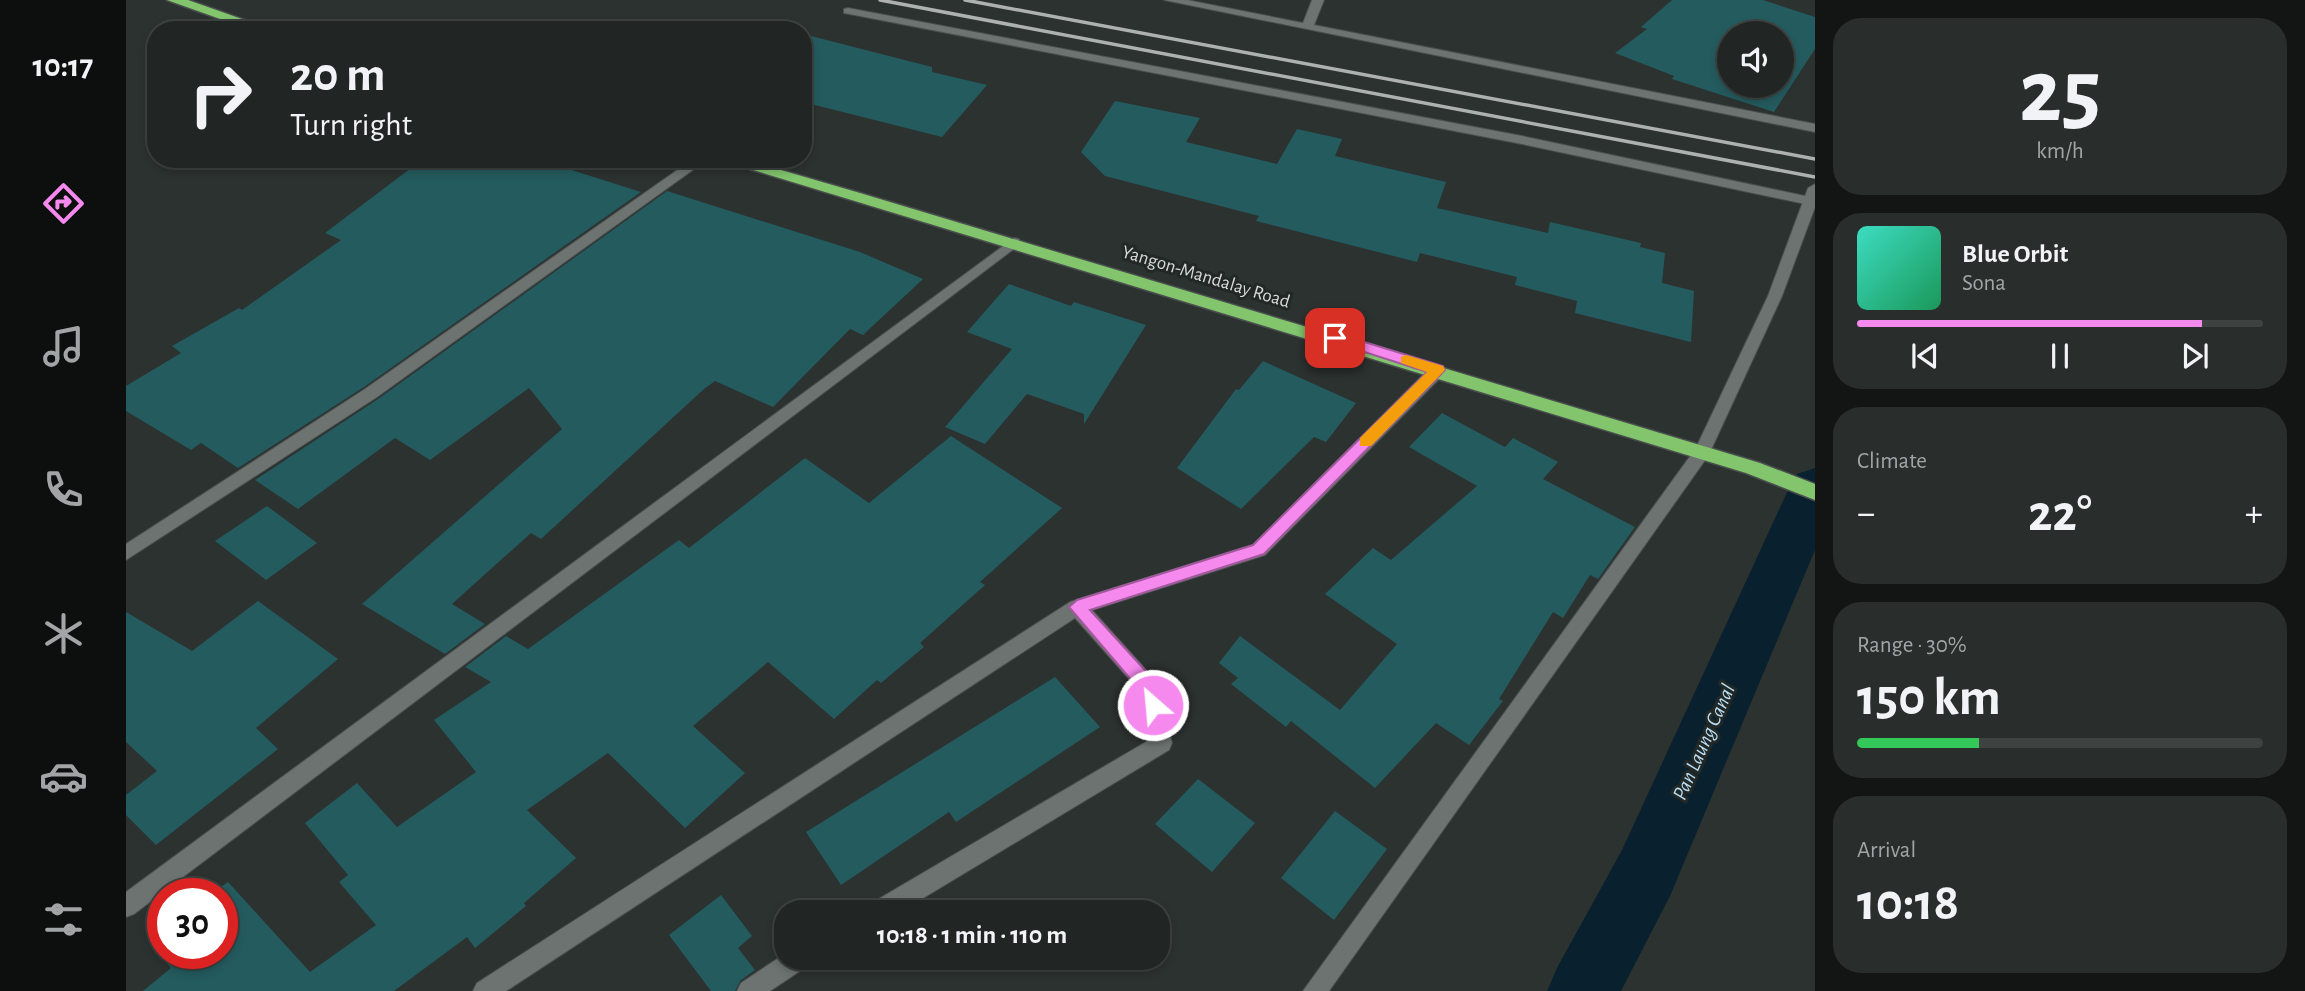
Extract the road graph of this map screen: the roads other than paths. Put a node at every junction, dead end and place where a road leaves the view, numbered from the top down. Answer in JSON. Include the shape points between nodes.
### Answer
{"nodes":[{"id":1,"x":174,"y":0,"type":"edge"},
{"id":2,"x":1170,"y":0,"type":"edge"},
{"id":3,"x":1318,"y":0,"type":"edge"},
{"id":4,"x":848,"y":11,"type":"dead end"},
{"id":5,"x":238,"y":21,"type":"edge"},
{"id":6,"x":1307,"y":27,"type":"junction"},
{"id":7,"x":1815,"y":128,"type":"edge"},
{"id":8,"x":689,"y":168,"type":"edge"},
{"id":9,"x":756,"y":168,"type":"edge"},
{"id":10,"x":1812,"y":194,"type":"edge"},
{"id":11,"x":1014,"y":242,"type":"junction"},
{"id":12,"x":1438,"y":370,"type":"junction"},
{"id":13,"x":1702,"y":453,"type":"junction"},
{"id":14,"x":1815,"y":492,"type":"edge"},
{"id":15,"x":126,"y":553,"type":"edge"},
{"id":16,"x":1077,"y":607,"type":"junction"},
{"id":17,"x":898,"y":900,"type":"edge"},
{"id":18,"x":126,"y":906,"type":"edge"},
{"id":19,"x":781,"y":970,"type":"edge"},
{"id":20,"x":485,"y":991,"type":"edge"},
{"id":21,"x":749,"y":991,"type":"edge"},
{"id":22,"x":1315,"y":991,"type":"edge"}],
"edges":[{"from":1,"to":5,"type":"highway"},
{"from":2,"to":6,"type":"street"},
{"from":3,"to":6,"type":"street"},
{"from":4,"to":10,"type":"street"},
{"from":6,"to":7,"type":"street"},
{"from":8,"to":15,"type":"street","via":[[371,393]]},
{"from":9,"to":11,"type":"highway","name":"Yangon-Mandalay Road"},
{"from":10,"to":13,"type":"street","via":[[1775,296]]},
{"from":11,"to":12,"type":"highway","name":"Yangon-Mandalay Road"},
{"from":11,"to":18,"type":"street"},
{"from":12,"to":13,"type":"highway","name":"Yangon-Mandalay Road"},
{"from":12,"to":16,"type":"street","via":[[1259,550]]},
{"from":13,"to":14,"type":"highway","name":"Yangon-Mandalay Road"},
{"from":13,"to":22,"type":"street"},
{"from":16,"to":17,"type":"street","via":[[1148,686],[1162,743]]},
{"from":16,"to":20,"type":"street"},
{"from":19,"to":21,"type":"street"}]}
